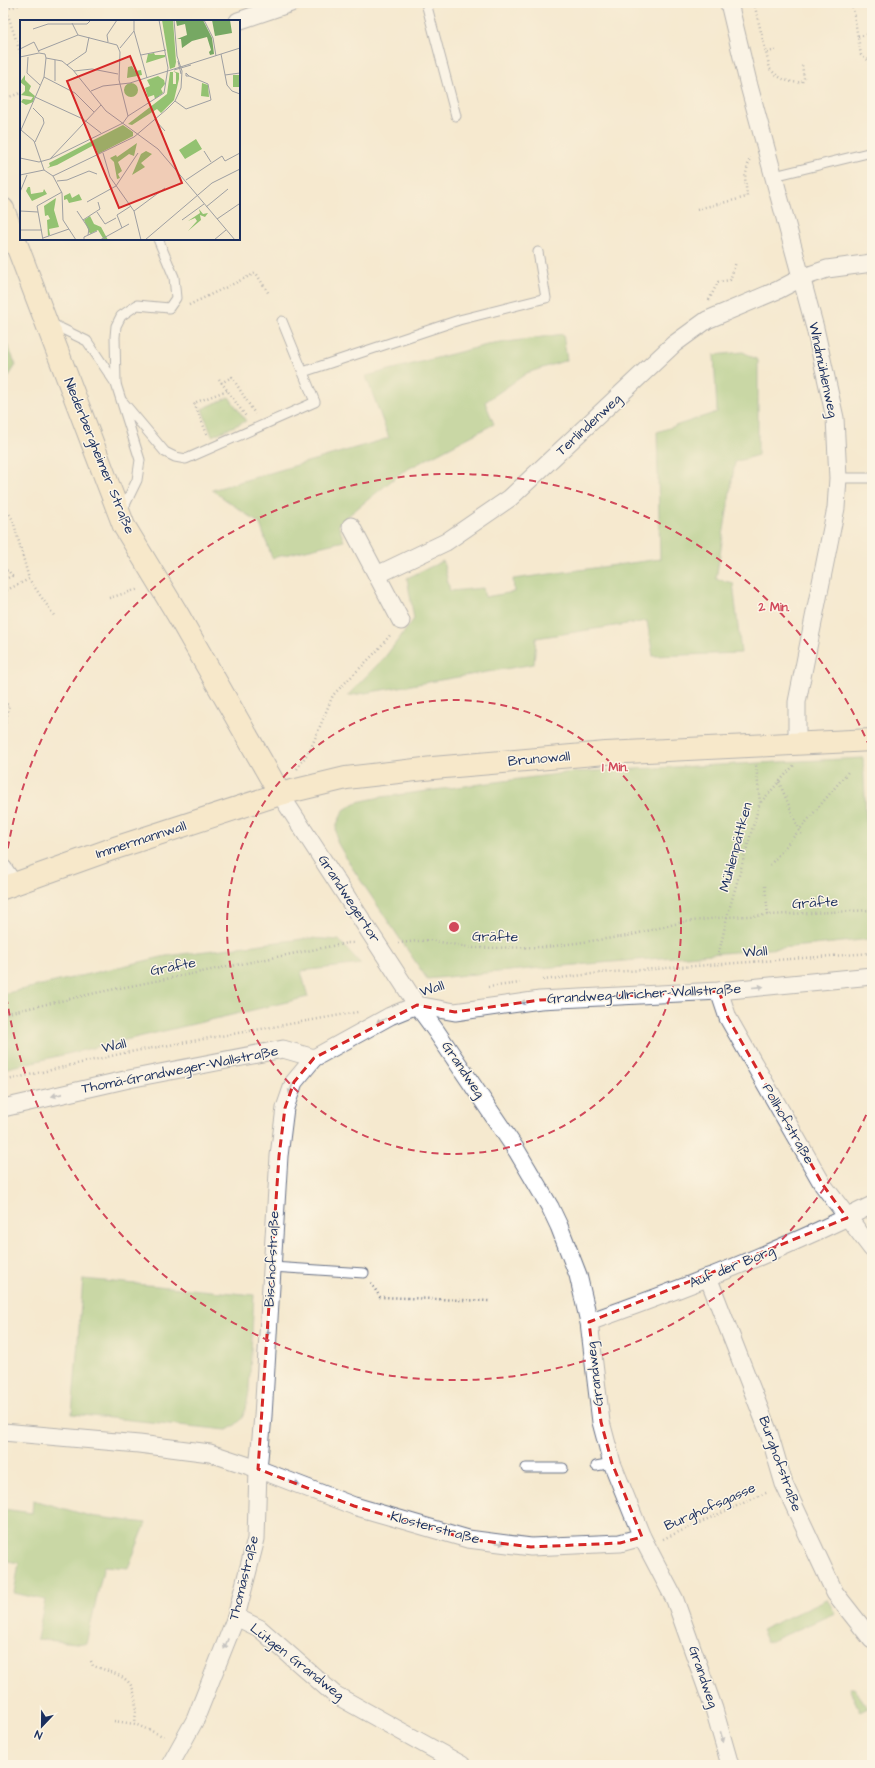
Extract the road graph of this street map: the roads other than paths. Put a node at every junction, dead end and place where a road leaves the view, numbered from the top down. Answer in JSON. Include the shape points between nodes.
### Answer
{"nodes":[{"id":1,"x":291,"y":3,"type":"edge"},
{"id":2,"x":426,"y":3,"type":"edge"},
{"id":3,"x":729,"y":3,"type":"edge"},
{"id":4,"x":240,"y":20,"type":"edge"},
{"id":5,"x":456,"y":116,"type":"dead end"},
{"id":6,"x":872,"y":152,"type":"edge"},
{"id":7,"x":774,"y":176,"type":"junction"},
{"id":8,"x":3,"y":209,"type":"edge"},
{"id":9,"x":158,"y":240,"type":"edge"},
{"id":10,"x":538,"y":252,"type":"dead end"},
{"id":11,"x":872,"y":263,"type":"edge"},
{"id":12,"x":801,"y":278,"type":"junction"},
{"id":13,"x":45,"y":320,"type":"junction"},
{"id":14,"x":282,"y":321,"type":"dead end"},
{"id":15,"x":303,"y":372,"type":"junction"},
{"id":16,"x":116,"y":384,"type":"junction"},
{"id":17,"x":123,"y":402,"type":"junction"},
{"id":18,"x":838,"y":478,"type":"junction"},
{"id":19,"x":872,"y":478,"type":"edge"},
{"id":20,"x":120,"y":515,"type":"junction"},
{"id":21,"x":351,"y":526,"type":"dead end"},
{"id":22,"x":377,"y":575,"type":"junction"},
{"id":23,"x":401,"y":621,"type":"road end"},
{"id":24,"x":872,"y":740,"type":"edge"},
{"id":25,"x":797,"y":744,"type":"junction"},
{"id":26,"x":280,"y":794,"type":"junction"},
{"id":27,"x":7,"y":880,"type":"edge"},
{"id":28,"x":872,"y":976,"type":"edge"},
{"id":29,"x":719,"y":991,"type":"junction"},
{"id":30,"x":417,"y":1005,"type":"junction"},
{"id":31,"x":314,"y":1058,"type":"junction"},
{"id":32,"x":3,"y":1108,"type":"edge"},
{"id":33,"x":872,"y":1205,"type":"edge"},
{"id":34,"x":847,"y":1218,"type":"junction"},
{"id":35,"x":872,"y":1249,"type":"edge"},
{"id":36,"x":272,"y":1267,"type":"junction"},
{"id":37,"x":364,"y":1273,"type":"road end"},
{"id":38,"x":708,"y":1277,"type":"junction"},
{"id":39,"x":589,"y":1322,"type":"junction"},
{"id":40,"x":3,"y":1432,"type":"edge"},
{"id":41,"x":526,"y":1468,"type":"dead end"},
{"id":42,"x":564,"y":1468,"type":"dead end"},
{"id":43,"x":258,"y":1469,"type":"junction"},
{"id":44,"x":642,"y":1537,"type":"junction"},
{"id":45,"x":236,"y":1617,"type":"junction"},
{"id":46,"x":872,"y":1640,"type":"edge"},
{"id":47,"x":170,"y":1765,"type":"edge"},
{"id":48,"x":462,"y":1765,"type":"edge"},
{"id":49,"x":730,"y":1765,"type":"edge"}],
"edges":[{"from":1,"to":4,"type":"street"},
{"from":2,"to":5,"type":"lane"},
{"from":3,"to":7,"type":"street","name":"Windmühlenweg"},
{"from":6,"to":7,"type":"lane"},
{"from":7,"to":12,"type":"street","name":"Windmühlenweg"},
{"from":8,"to":13,"type":"street","name":"Niederbergheimer Straße"},
{"from":9,"to":16,"type":"lane","via":[[174,277],[176,298],[169,308],[137,305],[121,316],[114,337]]},
{"from":10,"to":15,"type":"lane","via":[[546,298],[459,320]]},
{"from":11,"to":12,"type":"street","name":"Terlindenweg","via":[[826,269]]},
{"from":12,"to":18,"type":"street","name":"Windmühlenweg","via":[[835,418]]},
{"from":12,"to":22,"type":"street","name":"Terlindenweg","via":[[708,320],[674,344],[510,498],[446,542]]},
{"from":13,"to":16,"type":"lane","via":[[87,341]]},
{"from":13,"to":20,"type":"street","name":"Niederbergheimer Straße"},
{"from":14,"to":15,"type":"lane"},
{"from":15,"to":17,"type":"lane","via":[[315,402],[186,459],[165,452]]},
{"from":16,"to":17,"type":"lane"},
{"from":17,"to":20,"type":"lane","via":[[140,460],[137,480]]},
{"from":18,"to":19,"type":"lane"},
{"from":18,"to":25,"type":"street","name":"Windmühlenweg","via":[[836,508],[797,702]]},
{"from":20,"to":26,"type":"street","name":"Niederbergheimer Straße","via":[[124,526]]},
{"from":21,"to":22,"type":"street"},
{"from":22,"to":23,"type":"street"},
{"from":24,"to":25,"type":"street","name":"Brunowall"},
{"from":25,"to":26,"type":"street","name":"Brunowall","via":[[606,753],[433,768],[346,778]]},
{"from":26,"to":27,"type":"street","name":"Immermannwall"},
{"from":26,"to":30,"type":"street","name":"Grandwegertor"},
{"from":29,"to":28,"type":"street","name":"Grandweg-Ulricher-Wallstraße","one_way":true},
{"from":29,"to":30,"type":"street","name":"Grandweg-Ulricher-Wallstraße","one_way":true,"via":[[540,1000],[455,1012]]},
{"from":29,"to":34,"type":"street","name":"Pollhofstraße","via":[[728,1018],[823,1185]]},
{"from":30,"to":31,"type":"street","one_way":true,"via":[[390,1016]]},
{"from":30,"to":39,"type":"street","name":"Grandweg","via":[[517,1151],[550,1207],[578,1275]]},
{"from":31,"to":32,"type":"street","name":"Thomä-Grandweger-Wallstraße","one_way":true,"via":[[283,1049],[129,1079]]},
{"from":31,"to":36,"type":"street","name":"Bischofstraße","one_way":true,"via":[[294,1082],[285,1108],[279,1156]]},
{"from":33,"to":34,"type":"street","name":"Auf der Borg"},
{"from":34,"to":35,"type":"street","name":"Pollhofstraße"},
{"from":34,"to":38,"type":"street","name":"Auf der Borg"},
{"from":36,"to":37,"type":"lane"},
{"from":36,"to":43,"type":"street","name":"Bischofstraße","one_way":true},
{"from":38,"to":39,"type":"street","name":"Auf der Borg"},
{"from":38,"to":46,"type":"street","name":"Burghofstraße","via":[[769,1433],[784,1484],[835,1593]]},
{"from":39,"to":44,"type":"street","name":"Grandweg","via":[[604,1465]]},
{"from":40,"to":43,"type":"street","via":[[210,1453]]},
{"from":41,"to":42,"type":"lane"},
{"from":43,"to":44,"type":"street","name":"Klosterstraße","one_way":true,"via":[[354,1506],[468,1539],[531,1547],[620,1544]]},
{"from":43,"to":45,"type":"street","name":"Thomästraße","via":[[256,1538]]},
{"from":44,"to":49,"type":"street","name":"Grandweg","one_way":true,"via":[[675,1600],[714,1710]]},
{"from":45,"to":47,"type":"street","name":"Thomästraße","one_way":true,"via":[[205,1698]]},
{"from":45,"to":48,"type":"street","name":"Lütgen Grandweg","via":[[259,1628],[334,1694]]}]}
